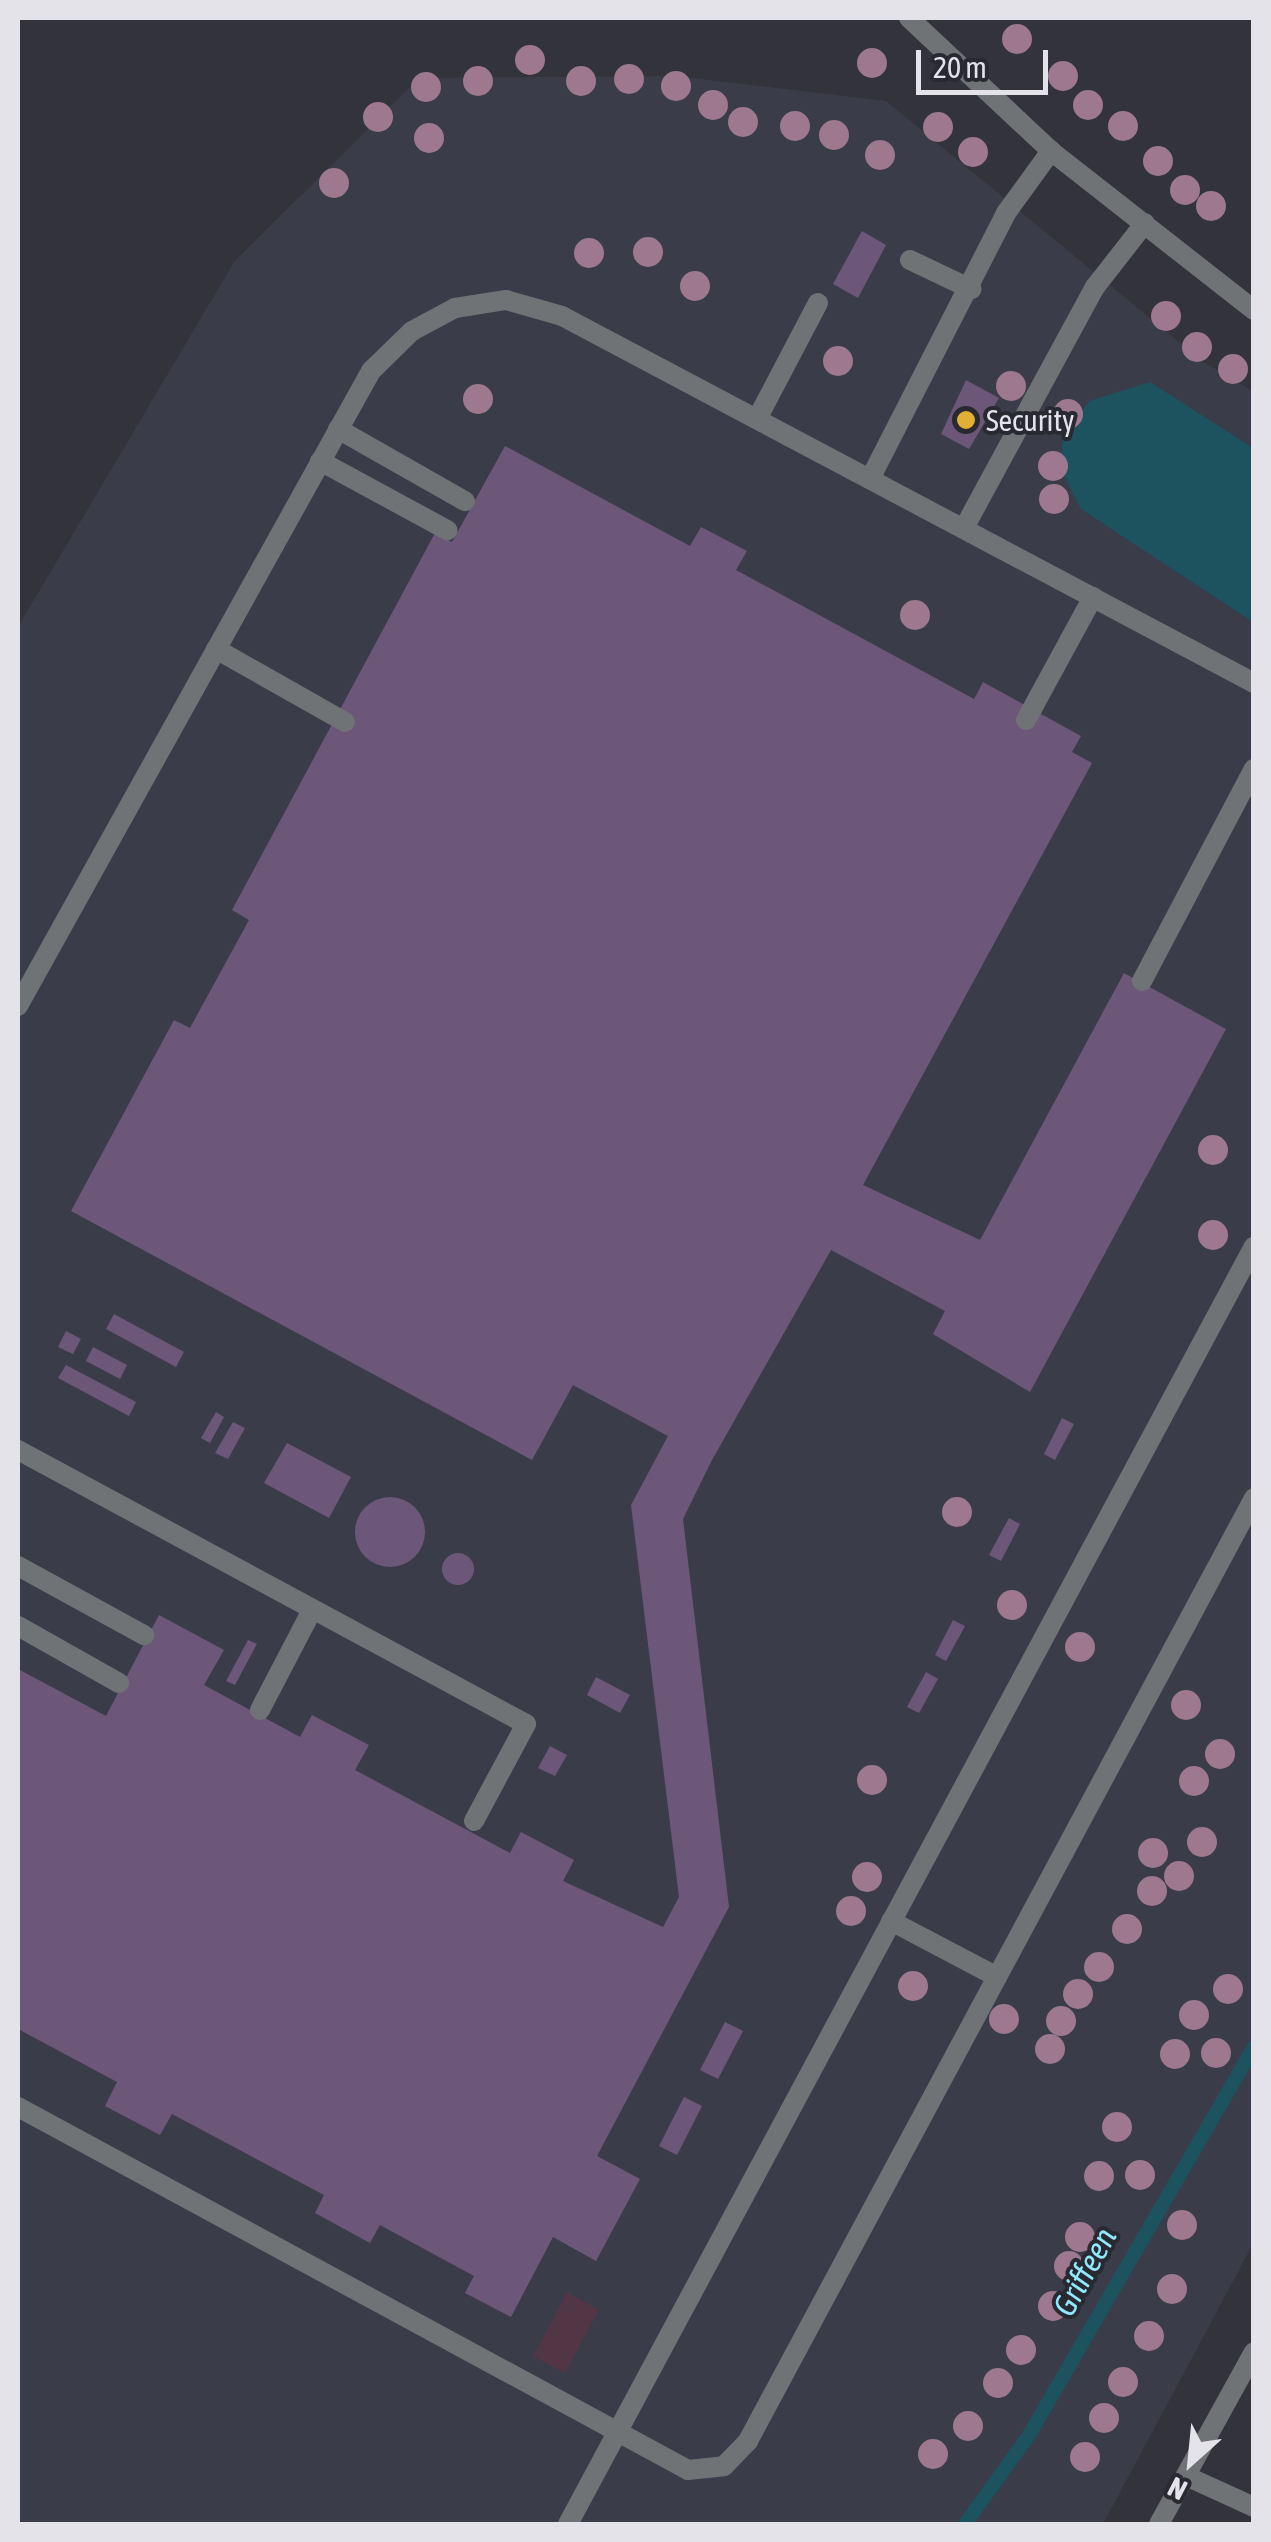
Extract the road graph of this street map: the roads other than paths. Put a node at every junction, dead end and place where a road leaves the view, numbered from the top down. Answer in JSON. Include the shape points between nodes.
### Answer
{"nodes":[{"id":1,"x":908,"y":18,"type":"edge"},
{"id":2,"x":1050,"y":150,"type":"junction"},
{"id":3,"x":1145,"y":223,"type":"junction"},
{"id":4,"x":910,"y":260,"type":"dead end"},
{"id":5,"x":971,"y":288,"type":"junction"},
{"id":6,"x":818,"y":303,"type":"dead end"},
{"id":7,"x":1254,"y":310,"type":"edge"},
{"id":8,"x":756,"y":419,"type":"junction"},
{"id":9,"x":338,"y":429,"type":"junction"},
{"id":10,"x":320,"y":462,"type":"junction"},
{"id":11,"x":870,"y":478,"type":"junction"},
{"id":12,"x":465,"y":500,"type":"dead end"},
{"id":13,"x":964,"y":528,"type":"junction"},
{"id":14,"x":447,"y":530,"type":"dead end"},
{"id":15,"x":1093,"y":597,"type":"junction"},
{"id":16,"x":216,"y":649,"type":"junction"},
{"id":17,"x":1254,"y":684,"type":"edge"},
{"id":18,"x":1026,"y":720,"type":"dead end"},
{"id":19,"x":345,"y":722,"type":"dead end"},
{"id":20,"x":1254,"y":768,"type":"edge"},
{"id":21,"x":1142,"y":982,"type":"dead end"},
{"id":22,"x":18,"y":1006,"type":"edge"},
{"id":23,"x":1254,"y":1246,"type":"edge"},
{"id":24,"x":18,"y":1450,"type":"edge"},
{"id":25,"x":1254,"y":1498,"type":"edge"},
{"id":26,"x":18,"y":1566,"type":"edge"},
{"id":27,"x":312,"y":1610,"type":"junction"},
{"id":28,"x":18,"y":1626,"type":"edge"},
{"id":29,"x":144,"y":1635,"type":"dead end"},
{"id":30,"x":119,"y":1682,"type":"dead end"},
{"id":31,"x":260,"y":1710,"type":"dead end"},
{"id":32,"x":474,"y":1822,"type":"dead end"},
{"id":33,"x":890,"y":1921,"type":"junction"},
{"id":34,"x":996,"y":1977,"type":"junction"},
{"id":35,"x":18,"y":2107,"type":"edge"},
{"id":36,"x":1254,"y":2352,"type":"edge"},
{"id":37,"x":618,"y":2432,"type":"junction"},
{"id":38,"x":1186,"y":2476,"type":"junction"},
{"id":39,"x":1254,"y":2507,"type":"edge"},
{"id":40,"x":568,"y":2524,"type":"edge"},
{"id":41,"x":1159,"y":2524,"type":"edge"}],
"edges":[{"from":1,"to":2,"type":"street"},
{"from":2,"to":3,"type":"street"},
{"from":2,"to":5,"type":"street","via":[[1006,213]]},
{"from":3,"to":7,"type":"street"},
{"from":3,"to":13,"type":"street","via":[[1094,287]]},
{"from":4,"to":5,"type":"street"},
{"from":5,"to":11,"type":"street"},
{"from":6,"to":8,"type":"street"},
{"from":8,"to":9,"type":"street","via":[[562,316],[506,300],[455,308],[412,331],[370,371]]},
{"from":8,"to":11,"type":"street"},
{"from":9,"to":10,"type":"street"},
{"from":9,"to":12,"type":"street"},
{"from":10,"to":14,"type":"street"},
{"from":10,"to":16,"type":"street"},
{"from":11,"to":13,"type":"street"},
{"from":13,"to":15,"type":"street"},
{"from":15,"to":17,"type":"street"},
{"from":15,"to":18,"type":"street"},
{"from":16,"to":19,"type":"street"},
{"from":16,"to":22,"type":"street"},
{"from":20,"to":21,"type":"street"},
{"from":23,"to":33,"type":"street"},
{"from":24,"to":27,"type":"street"},
{"from":25,"to":34,"type":"street"},
{"from":26,"to":29,"type":"street"},
{"from":27,"to":31,"type":"street"},
{"from":27,"to":32,"type":"street","via":[[526,1724]]},
{"from":28,"to":30,"type":"street"},
{"from":33,"to":34,"type":"street"},
{"from":33,"to":37,"type":"street"},
{"from":34,"to":37,"type":"street","via":[[741,2450],[701,2472]]},
{"from":35,"to":37,"type":"street"},
{"from":36,"to":38,"type":"street"},
{"from":37,"to":40,"type":"street"},
{"from":38,"to":39,"type":"street"},
{"from":38,"to":41,"type":"street"}]}
